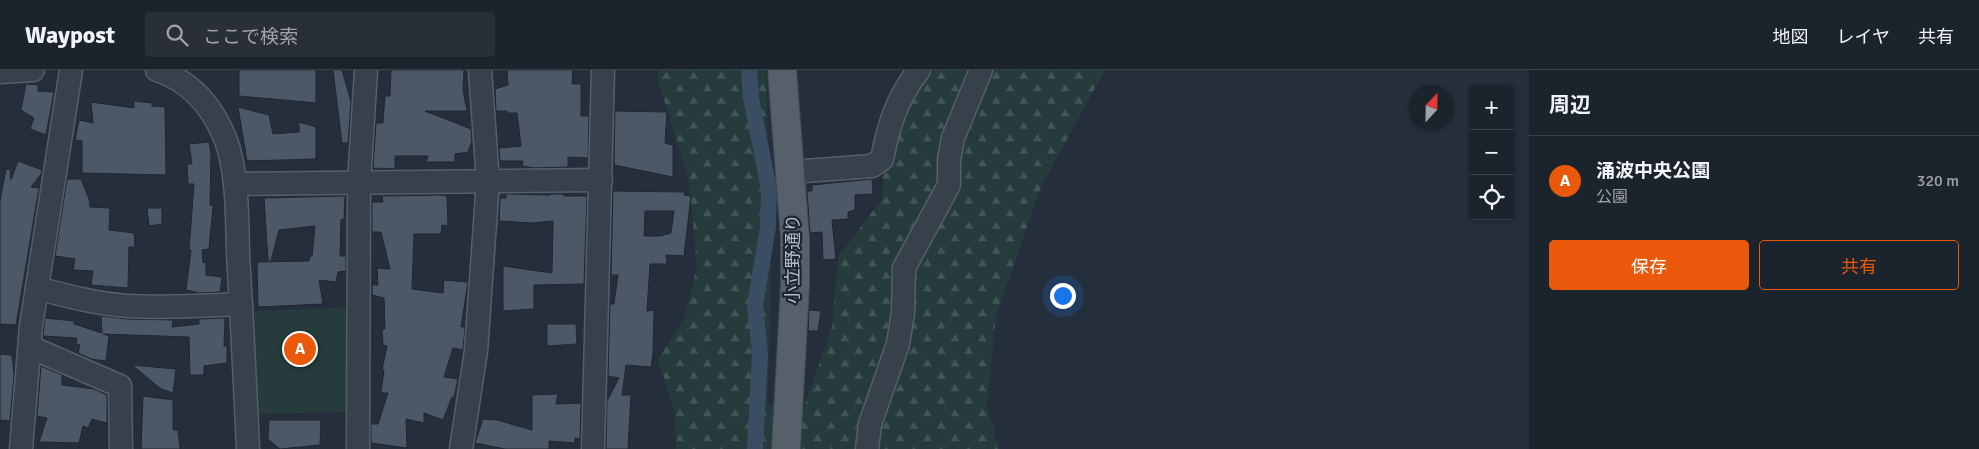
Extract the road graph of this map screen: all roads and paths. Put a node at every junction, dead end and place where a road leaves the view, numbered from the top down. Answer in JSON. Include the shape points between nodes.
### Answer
{"nodes":[{"id":1,"x":33,"y":70,"type":"edge"},
{"id":2,"x":72,"y":70,"type":"edge"},
{"id":3,"x":157,"y":70,"type":"edge"},
{"id":4,"x":366,"y":70,"type":"edge"},
{"id":5,"x":480,"y":70,"type":"edge"},
{"id":6,"x":602,"y":70,"type":"edge"},
{"id":7,"x":782,"y":70,"type":"edge"},
{"id":8,"x":919,"y":70,"type":"edge"},
{"id":9,"x":981,"y":70,"type":"edge"},
{"id":10,"x":0,"y":72,"type":"edge"},
{"id":11,"x":193,"y":78,"type":"edge"},
{"id":12,"x":791,"y":172,"type":"junction"},
{"id":13,"x":601,"y":180,"type":"junction"},
{"id":14,"x":488,"y":181,"type":"junction"},
{"id":15,"x":359,"y":183,"type":"junction"},
{"id":16,"x":235,"y":184,"type":"junction"},
{"id":17,"x":37,"y":288,"type":"junction"},
{"id":18,"x":241,"y":304,"type":"junction"},
{"id":19,"x":30,"y":347,"type":"junction"},
{"id":20,"x":21,"y":449,"type":"edge"},
{"id":21,"x":121,"y":449,"type":"edge"},
{"id":22,"x":248,"y":449,"type":"edge"},
{"id":23,"x":358,"y":449,"type":"edge"},
{"id":24,"x":460,"y":449,"type":"edge"},
{"id":25,"x":593,"y":449,"type":"edge"},
{"id":26,"x":786,"y":449,"type":"edge"},
{"id":27,"x":867,"y":449,"type":"edge"}],
"edges":[{"from":1,"to":10,"type":"street"},
{"from":2,"to":17,"type":"street"},
{"from":3,"to":11,"type":"street","via":[[180,80]]},
{"from":4,"to":15,"type":"street"},
{"from":5,"to":14,"type":"street"},
{"from":6,"to":13,"type":"street"},
{"from":7,"to":12,"type":"main road","name":"小立野通り"},
{"from":8,"to":12,"type":"street","via":[[899,100],[888,128],[882,159],[872,166]]},
{"from":9,"to":27,"type":"street","via":[[953,138],[949,185],[904,268],[903,313],[898,344],[870,424]]},
{"from":11,"to":16,"type":"street","via":[[225,139]]},
{"from":12,"to":26,"type":"main road","name":"小立野通り","via":[[795,286]]},
{"from":13,"to":14,"type":"street"},
{"from":13,"to":25,"type":"street"},
{"from":14,"to":15,"type":"street"},
{"from":14,"to":24,"type":"street","via":[[476,351]]},
{"from":15,"to":16,"type":"street"},
{"from":15,"to":23,"type":"street"},
{"from":16,"to":18,"type":"street"},
{"from":17,"to":18,"type":"street","via":[[79,299],[127,306]]},
{"from":17,"to":19,"type":"street"},
{"from":18,"to":22,"type":"street"},
{"from":19,"to":20,"type":"street"},
{"from":19,"to":21,"type":"street","via":[[120,386]]}]}
